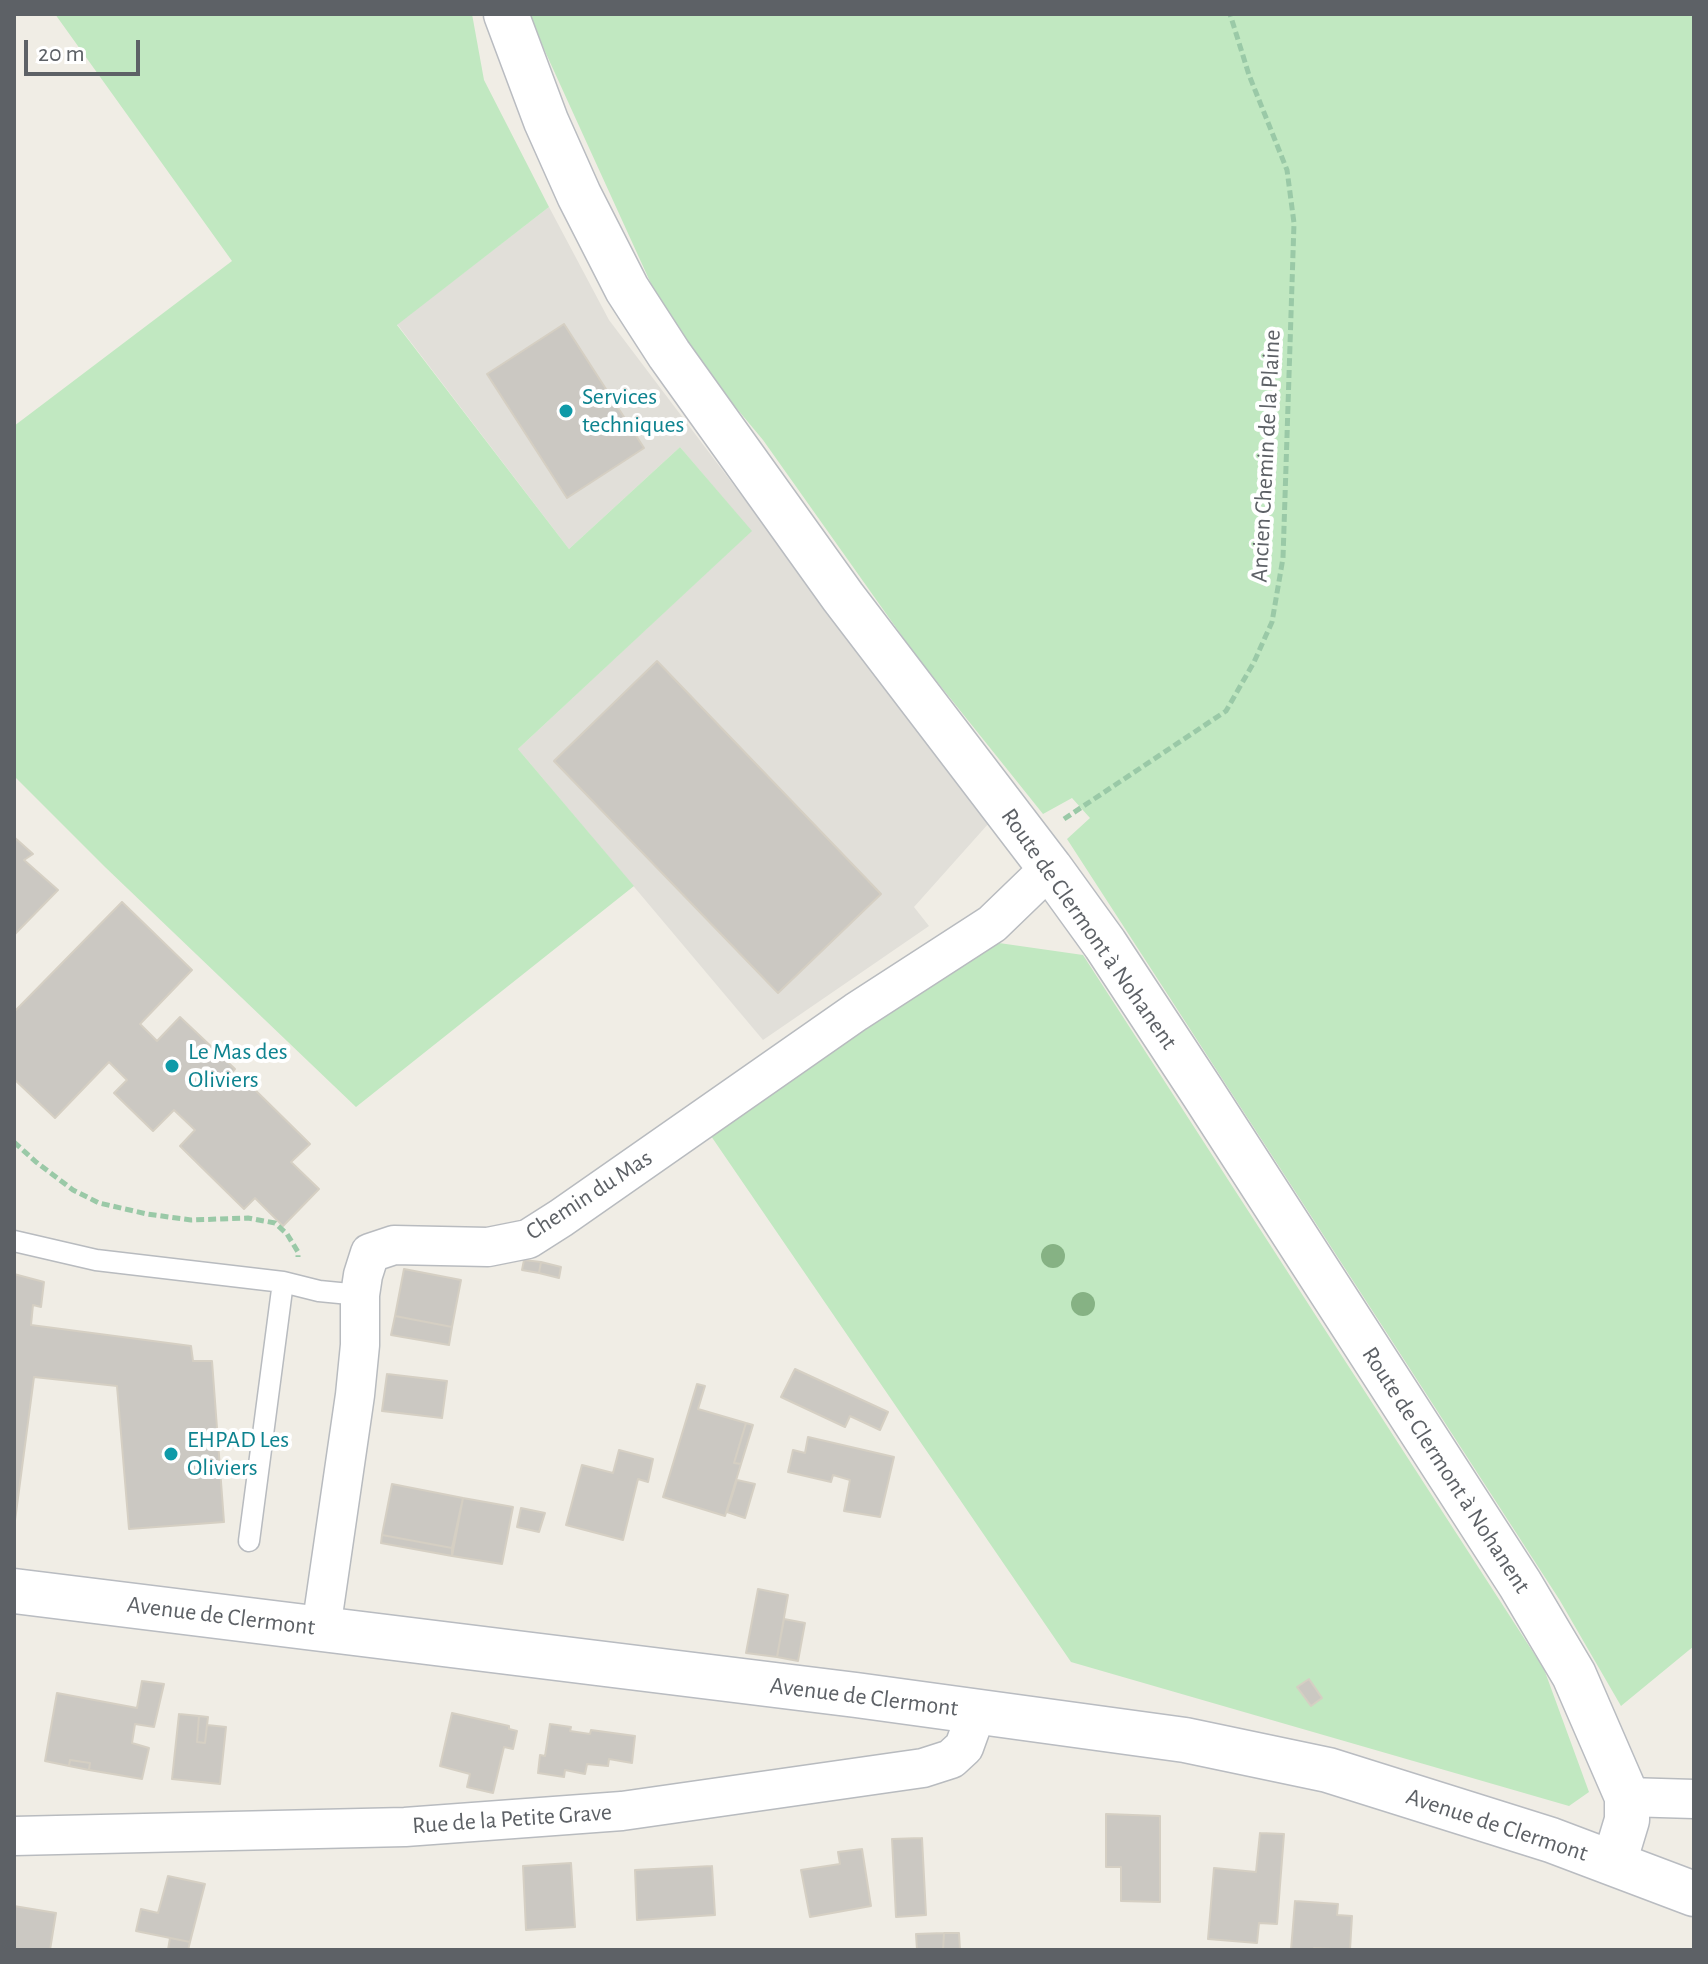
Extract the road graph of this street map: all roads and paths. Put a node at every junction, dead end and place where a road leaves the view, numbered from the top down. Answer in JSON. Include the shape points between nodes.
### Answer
{"nodes":[{"id":1,"x":506,"y":14,"type":"edge"},
{"id":2,"x":1230,"y":14,"type":"edge"},
{"id":3,"x":1040,"y":855,"type":"junction"},
{"id":4,"x":14,"y":1142,"type":"edge"},
{"id":5,"x":14,"y":1241,"type":"edge"},
{"id":6,"x":289,"y":1284,"type":"junction"},
{"id":7,"x":360,"y":1295,"type":"junction"},
{"id":8,"x":249,"y":1541,"type":"dead end"},
{"id":9,"x":14,"y":1591,"type":"edge"},
{"id":10,"x":321,"y":1629,"type":"junction"},
{"id":11,"x":977,"y":1711,"type":"junction"},
{"id":12,"x":1627,"y":1797,"type":"junction"},
{"id":13,"x":1694,"y":1799,"type":"edge"},
{"id":14,"x":14,"y":1836,"type":"edge"},
{"id":15,"x":1614,"y":1863,"type":"junction"},
{"id":16,"x":1694,"y":1894,"type":"edge"}],
"edges":[{"from":1,"to":3,"type":"street","name":"Route de Clermont à Nohanent","via":[[557,146],[627,289],[843,597]]},
{"from":2,"to":3,"type":"path","name":"Ancien Chemin de la Plaine","via":[[1287,170],[1294,223],[1283,558],[1272,622],[1226,711]]},
{"from":3,"to":7,"type":"street","name":"Chemin du Mas","via":[[992,924],[561,1218],[528,1239],[488,1247],[394,1245],[370,1253]]},
{"from":3,"to":12,"type":"street","name":"Route de Clermont à Nohanent","via":[[1105,944],[1520,1584],[1574,1675]]},
{"from":4,"to":6,"type":"path","via":[[73,1190],[99,1203],[191,1220],[248,1218],[275,1223],[298,1252]]},
{"from":5,"to":6,"type":"lane","via":[[96,1260]]},
{"from":6,"to":7,"type":"lane"},
{"from":6,"to":8,"type":"lane"},
{"from":7,"to":10,"type":"street","name":"Chemin du Mas","via":[[356,1382]]},
{"from":9,"to":10,"type":"street","name":"Avenue de Clermont"},
{"from":10,"to":11,"type":"street","name":"Avenue de Clermont"},
{"from":11,"to":14,"type":"street","name":"Rue de la Petite Grave","via":[[964,1747],[951,1759],[923,1768],[622,1811],[405,1827]]},
{"from":11,"to":15,"type":"street","name":"Avenue de Clermont","via":[[1185,1740],[1328,1770]]},
{"from":12,"to":13,"type":"street"},
{"from":12,"to":15,"type":"street","via":[[1627,1820]]},
{"from":15,"to":16,"type":"street","name":"Avenue de Clermont"}]}
